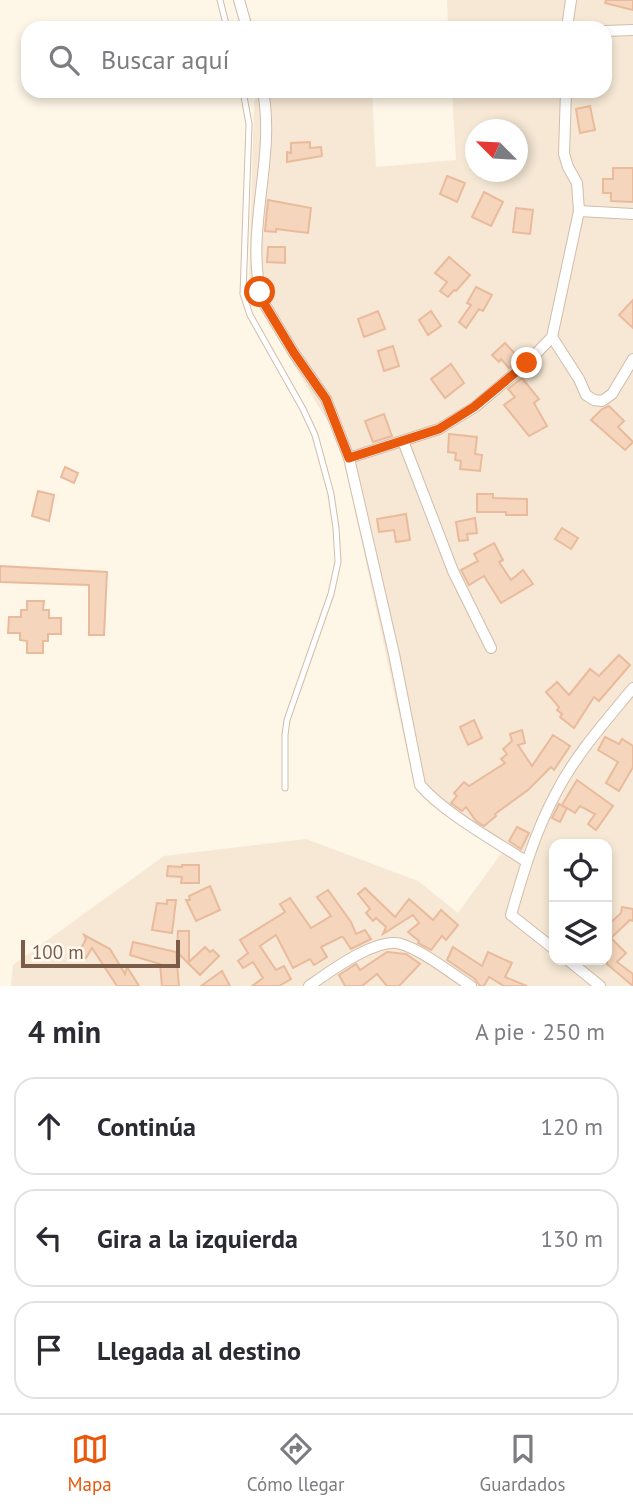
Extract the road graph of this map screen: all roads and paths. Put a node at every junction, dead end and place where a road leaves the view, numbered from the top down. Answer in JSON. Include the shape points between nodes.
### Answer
{"nodes":[{"id":1,"x":220,"y":0,"type":"edge"},
{"id":2,"x":239,"y":0,"type":"edge"},
{"id":3,"x":571,"y":0,"type":"edge"},
{"id":4,"x":225,"y":21,"type":"edge"},
{"id":5,"x":245,"y":21,"type":"edge"},
{"id":6,"x":568,"y":21,"type":"edge"},
{"id":7,"x":633,"y":30,"type":"edge"},
{"id":8,"x":612,"y":31,"type":"edge"},
{"id":9,"x":244,"y":98,"type":"edge"},
{"id":10,"x":264,"y":98,"type":"edge"},
{"id":11,"x":566,"y":98,"type":"edge"},
{"id":12,"x":579,"y":211,"type":"junction"},
{"id":13,"x":633,"y":214,"type":"edge"},
{"id":14,"x":552,"y":337,"type":"junction"},
{"id":15,"x":633,"y":359,"type":"edge"},
{"id":16,"x":403,"y":441,"type":"junction"},
{"id":17,"x":349,"y":458,"type":"junction"},
{"id":18,"x":491,"y":648,"type":"dead end"},
{"id":19,"x":633,"y":688,"type":"edge"},
{"id":20,"x":285,"y":788,"type":"dead end"},
{"id":21,"x":527,"y":862,"type":"junction"},
{"id":22,"x":549,"y":944,"type":"edge"},
{"id":23,"x":574,"y":965,"type":"edge"},
{"id":24,"x":309,"y":986,"type":"edge"},
{"id":25,"x":471,"y":986,"type":"edge"},
{"id":26,"x":600,"y":986,"type":"edge"}],
"edges":[{"from":1,"to":4,"type":"lane"},
{"from":2,"to":5,"type":"street"},
{"from":3,"to":6,"type":"street"},
{"from":7,"to":8,"type":"street"},
{"from":9,"to":20,"type":"lane","via":[[249,124],[243,294],[315,435],[331,494],[338,562],[287,720]]},
{"from":10,"to":17,"type":"street","via":[[266,130],[257,242],[260,292],[326,399]]},
{"from":11,"to":12,"type":"street","via":[[565,154],[577,183]]},
{"from":12,"to":13,"type":"street"},
{"from":12,"to":14,"type":"street"},
{"from":14,"to":15,"type":"street","via":[[586,395],[594,400],[612,394]]},
{"from":14,"to":16,"type":"street","via":[[474,407],[439,429]]},
{"from":16,"to":17,"type":"street"},
{"from":16,"to":18,"type":"street","via":[[453,571]]},
{"from":17,"to":21,"type":"street","via":[[421,785]]},
{"from":19,"to":21,"type":"street","via":[[556,792]]},
{"from":21,"to":22,"type":"street","via":[[511,915]]},
{"from":23,"to":26,"type":"street"},
{"from":24,"to":25,"type":"street","via":[[354,956],[394,942]]}]}
